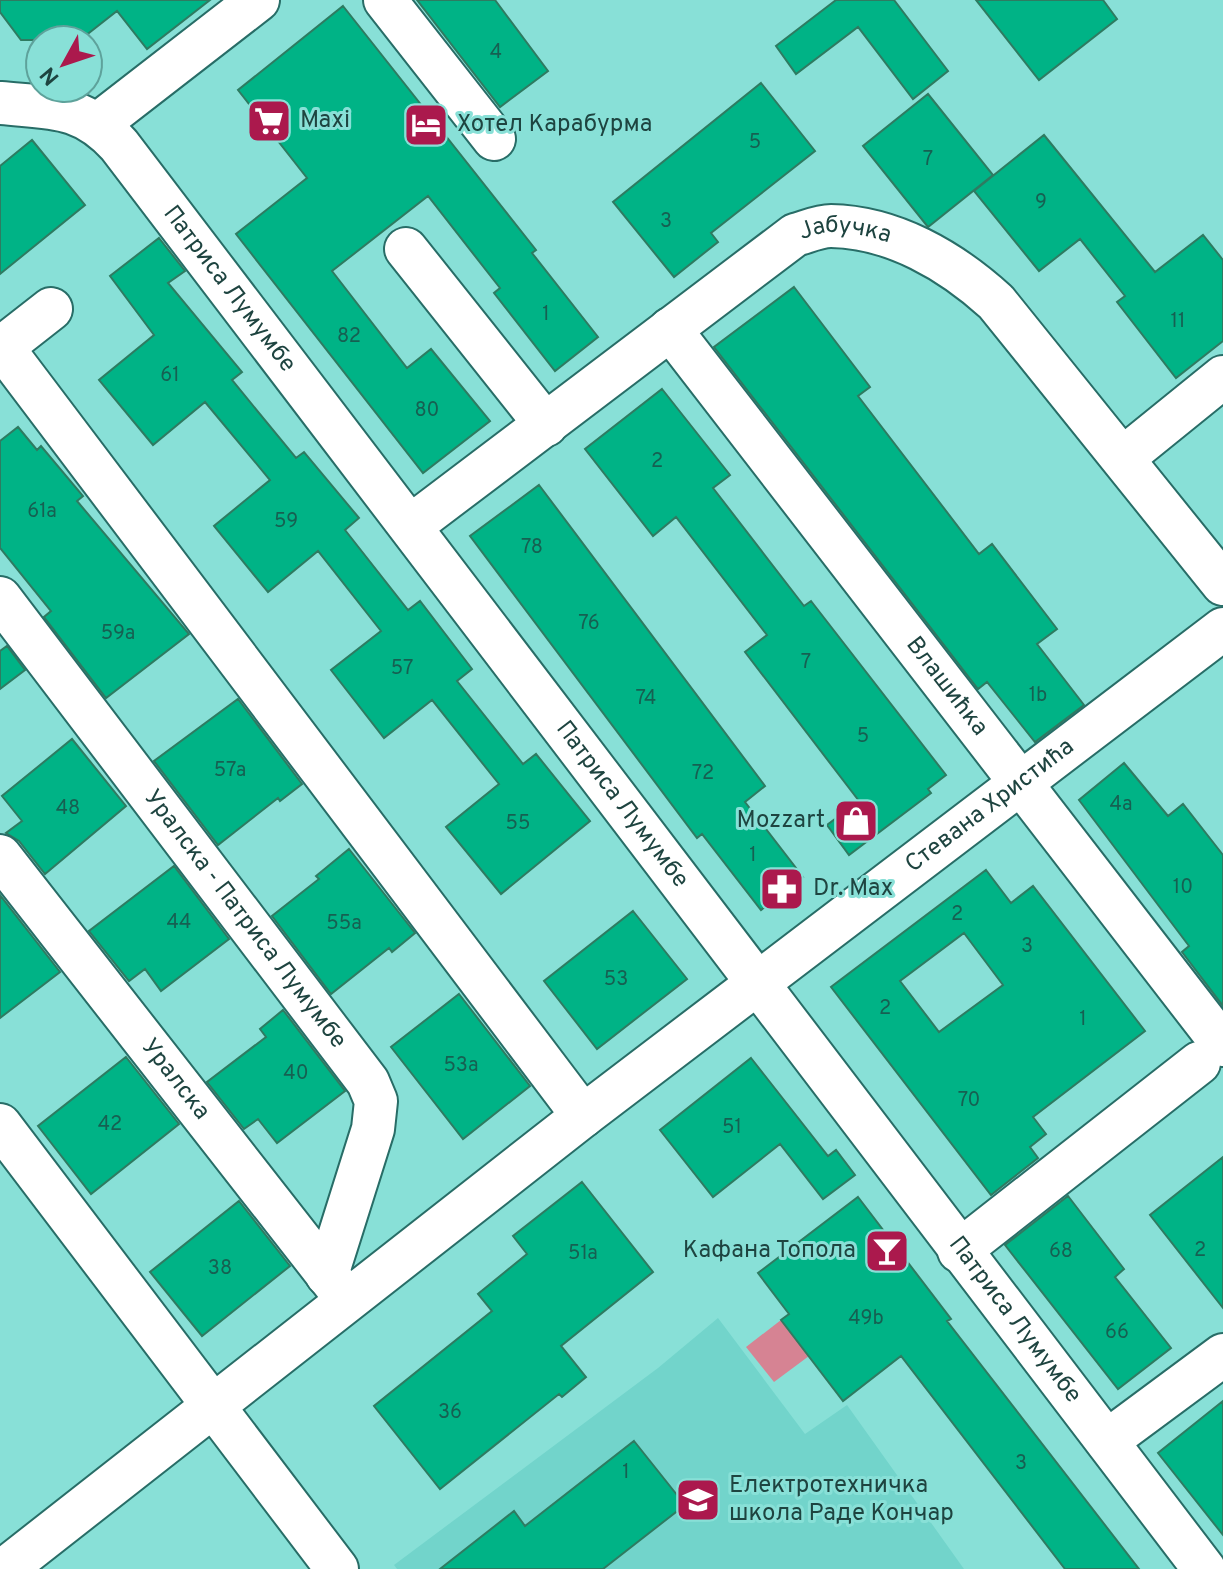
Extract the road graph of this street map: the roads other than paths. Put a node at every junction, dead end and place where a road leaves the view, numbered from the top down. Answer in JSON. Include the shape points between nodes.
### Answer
{"nodes":[{"id":1,"x":385,"y":0,"type":"edge"},
{"id":2,"x":234,"y":7,"type":"edge"},
{"id":3,"x":0,"y":103,"type":"edge"},
{"id":4,"x":98,"y":124,"type":"junction"},
{"id":5,"x":494,"y":139,"type":"dead end"},
{"id":6,"x":406,"y":249,"type":"dead end"},
{"id":7,"x":51,"y":309,"type":"dead end"},
{"id":8,"x":670,"y":329,"type":"junction"},
{"id":9,"x":1,"y":348,"type":"edge"},
{"id":10,"x":1223,"y":377,"type":"edge"},
{"id":11,"x":546,"y":425,"type":"junction"},
{"id":12,"x":1123,"y":458,"type":"junction"},
{"id":13,"x":412,"y":525,"type":"junction"},
{"id":14,"x":1223,"y":584,"type":"edge"},
{"id":15,"x":0,"y":598,"type":"edge"},
{"id":16,"x":1223,"y":629,"type":"edge"},
{"id":17,"x":1020,"y":782,"type":"junction"},
{"id":18,"x":0,"y":856,"type":"edge"},
{"id":19,"x":757,"y":984,"type":"junction"},
{"id":20,"x":1211,"y":1054,"type":"edge"},
{"id":21,"x":583,"y":1116,"type":"junction"},
{"id":22,"x":0,"y":1125,"type":"edge"},
{"id":23,"x":959,"y":1251,"type":"junction"},
{"id":24,"x":338,"y":1289,"type":"junction"},
{"id":25,"x":1223,"y":1355,"type":"edge"},
{"id":26,"x":213,"y":1406,"type":"junction"},
{"id":27,"x":1107,"y":1441,"type":"junction"},
{"id":28,"x":5,"y":1569,"type":"edge"},
{"id":29,"x":337,"y":1569,"type":"edge"},
{"id":30,"x":1204,"y":1569,"type":"edge"}],
"edges":[{"from":1,"to":5,"type":"street"},
{"from":2,"to":4,"type":"street"},
{"from":3,"to":4,"type":"street","name":"Патриса Лумумбе","via":[[72,110]]},
{"from":4,"to":13,"type":"street","name":"Патриса Лумумбе"},
{"from":6,"to":11,"type":"street"},
{"from":7,"to":9,"type":"street"},
{"from":8,"to":11,"type":"street","name":"Јабучка"},
{"from":8,"to":12,"type":"street","name":"Јабучка","via":[[795,235],[828,226],[870,231],[964,273],[996,302]]},
{"from":8,"to":17,"type":"street","name":"Влашићка"},
{"from":9,"to":21,"type":"street"},
{"from":10,"to":12,"type":"street"},
{"from":11,"to":13,"type":"street","name":"Јабучка"},
{"from":12,"to":14,"type":"street","name":"Јабучка"},
{"from":13,"to":19,"type":"street","name":"Патриса Лумумбе"},
{"from":15,"to":24,"type":"street","name":"Уралска - Патриса Лумумбе","via":[[368,1082],[376,1101],[373,1129]]},
{"from":16,"to":17,"type":"street","name":"Стевана Христића"},
{"from":17,"to":19,"type":"street","name":"Стевана Христића"},
{"from":17,"to":20,"type":"street","name":"Влашићка"},
{"from":18,"to":24,"type":"street","name":"Уралска"},
{"from":19,"to":21,"type":"street","name":"Стевана Христића"},
{"from":19,"to":23,"type":"street","name":"Патриса Лумумбе"},
{"from":20,"to":23,"type":"street"},
{"from":21,"to":24,"type":"street","name":"Стевана Христића"},
{"from":22,"to":26,"type":"street"},
{"from":23,"to":27,"type":"street","name":"Патриса Лумумбе"},
{"from":24,"to":26,"type":"street","name":"Стевана Христића"},
{"from":25,"to":27,"type":"street"},
{"from":26,"to":28,"type":"street","name":"Стевана Христића"},
{"from":26,"to":29,"type":"street"},
{"from":27,"to":30,"type":"street","name":"Патриса Лумумбе"}]}
